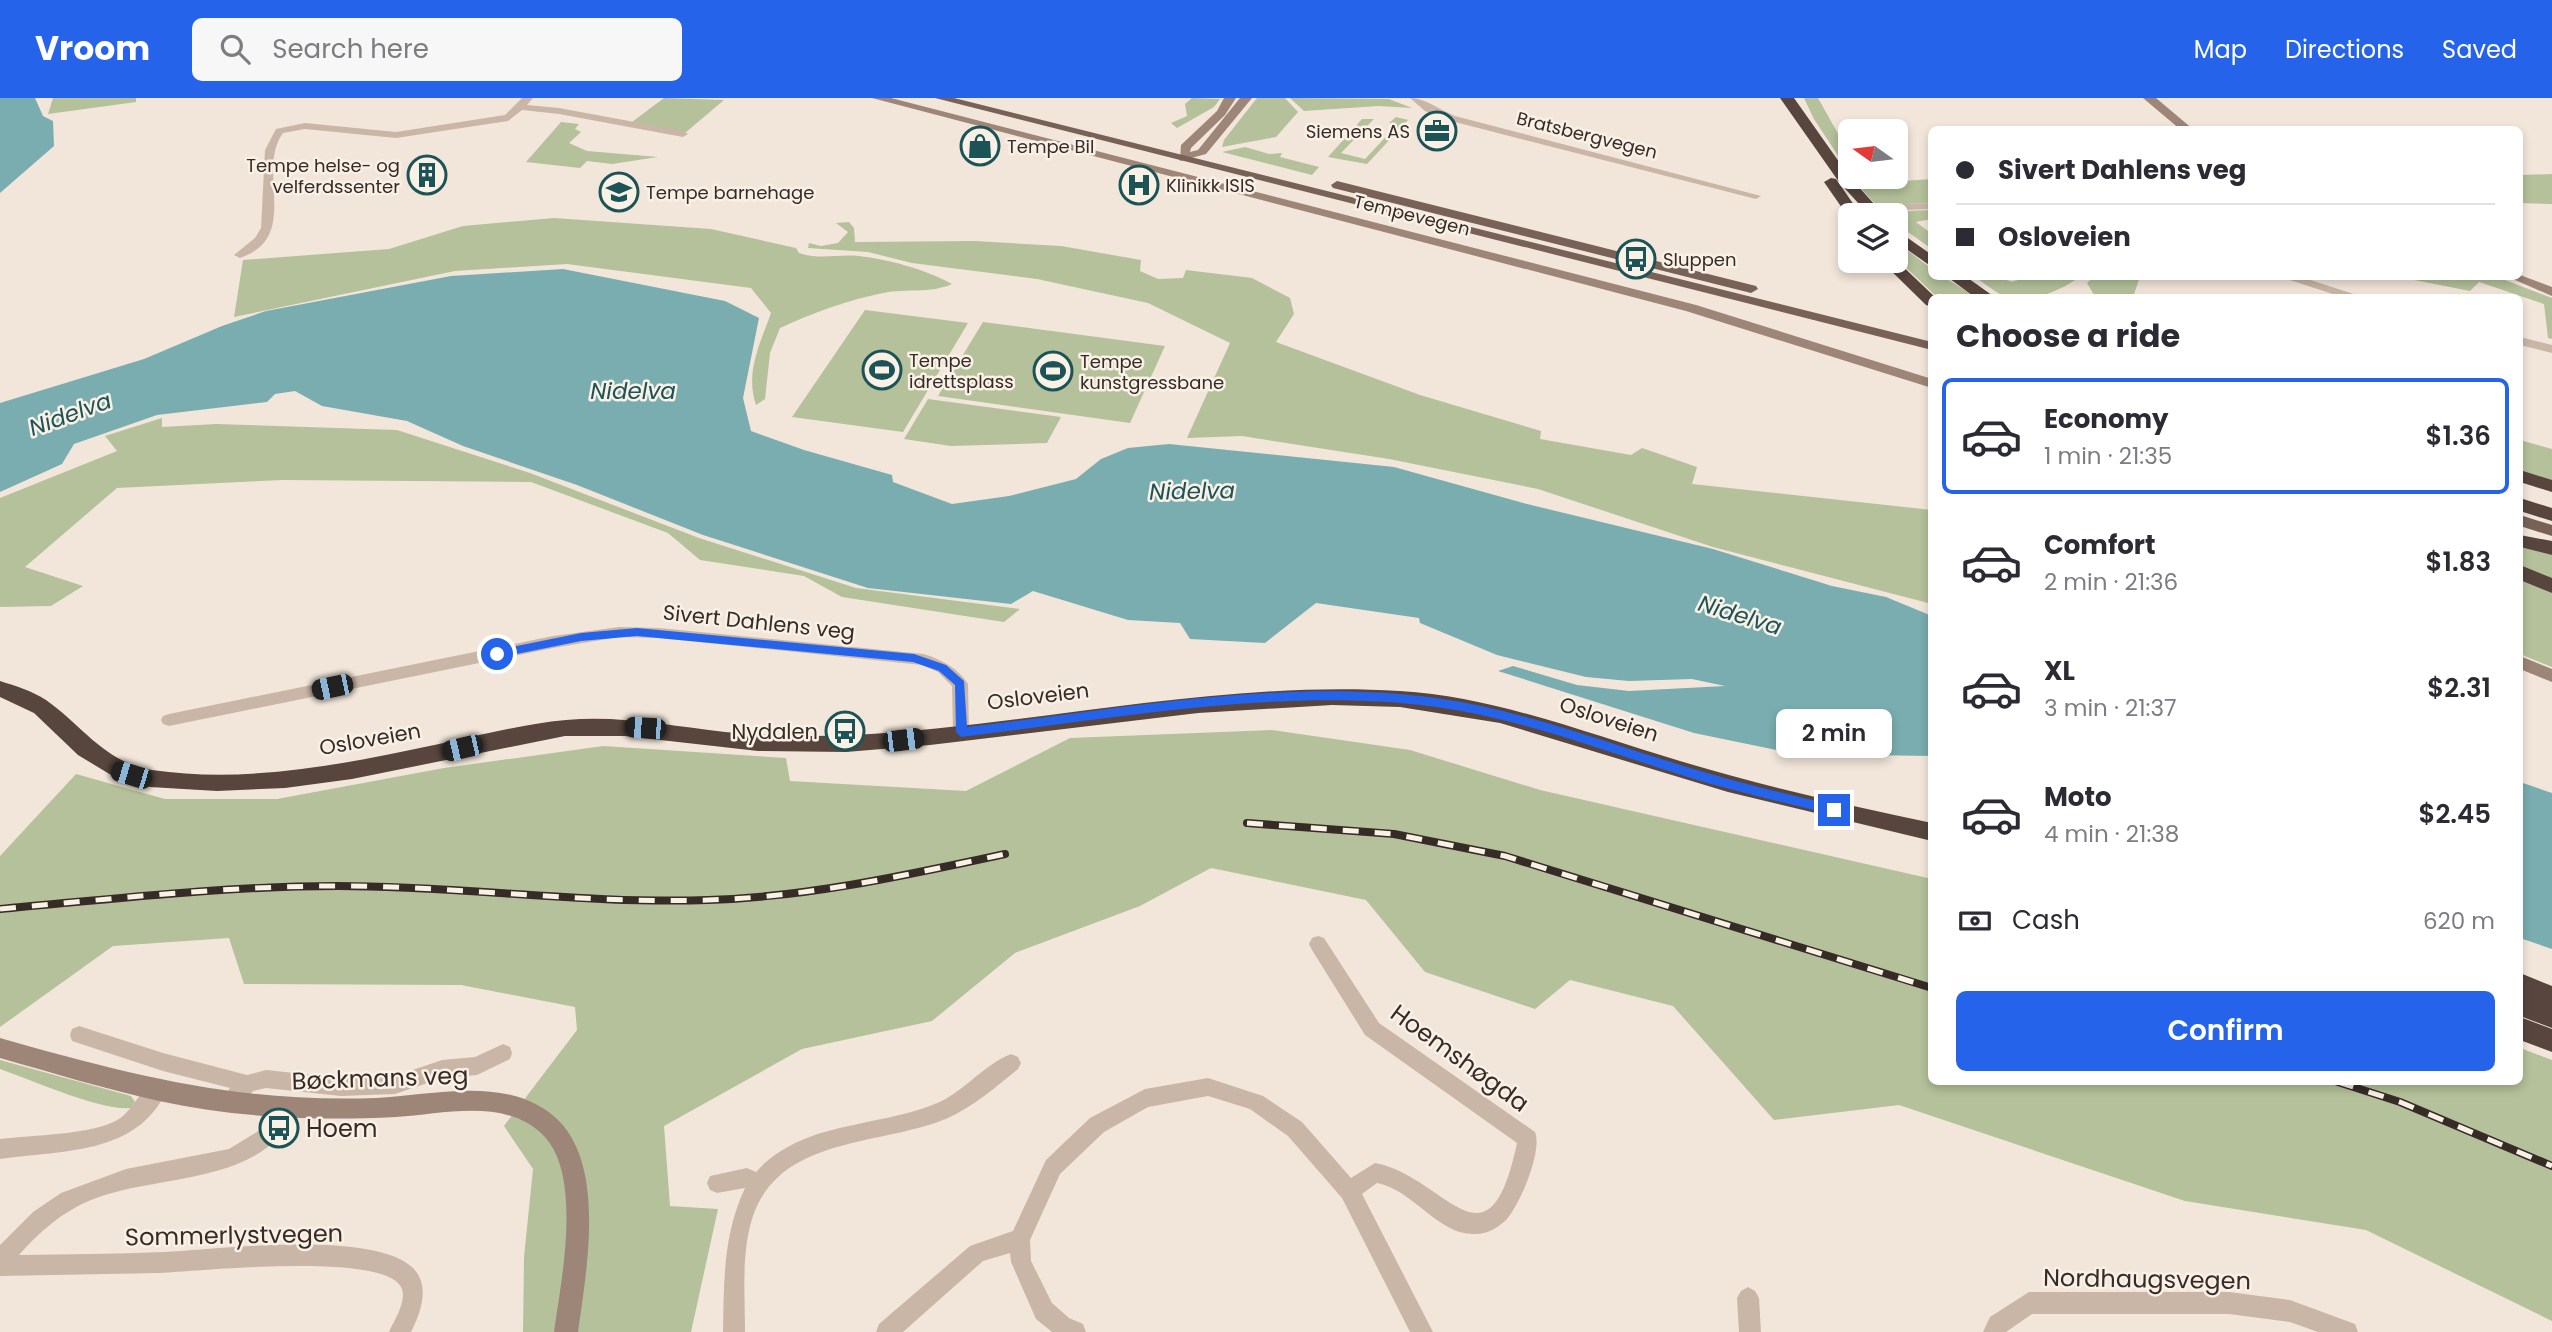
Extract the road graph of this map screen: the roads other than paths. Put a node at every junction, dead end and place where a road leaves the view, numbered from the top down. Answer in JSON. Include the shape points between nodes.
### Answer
{"nodes":[{"id":1,"x":508,"y":98,"type":"edge"},
{"id":2,"x":878,"y":98,"type":"edge"},
{"id":3,"x":941,"y":98,"type":"edge"},
{"id":4,"x":984,"y":98,"type":"edge"},
{"id":5,"x":1230,"y":98,"type":"edge"},
{"id":6,"x":1246,"y":98,"type":"edge"},
{"id":7,"x":1415,"y":98,"type":"edge"},
{"id":8,"x":1800,"y":98,"type":"edge"},
{"id":9,"x":2149,"y":98,"type":"edge"},
{"id":10,"x":1777,"y":100,"type":"edge"},
{"id":11,"x":525,"y":102,"type":"edge"},
{"id":12,"x":2184,"y":126,"type":"edge"},
{"id":13,"x":1807,"y":127,"type":"junction"},
{"id":14,"x":683,"y":134,"type":"dead end"},
{"id":15,"x":1202,"y":152,"type":"junction"},
{"id":16,"x":1184,"y":153,"type":"junction"},
{"id":17,"x":1756,"y":196,"type":"dead end"},
{"id":18,"x":1846,"y":203,"type":"edge"},
{"id":19,"x":1868,"y":203,"type":"edge"},
{"id":20,"x":1928,"y":206,"type":"edge"},
{"id":21,"x":1908,"y":209,"type":"edge"},
{"id":22,"x":1908,"y":243,"type":"edge"},
{"id":23,"x":240,"y":255,"type":"dead end"},
{"id":24,"x":1928,"y":259,"type":"edge"},
{"id":25,"x":1900,"y":273,"type":"edge"},
{"id":26,"x":1959,"y":280,"type":"edge"},
{"id":27,"x":2297,"y":280,"type":"edge"},
{"id":28,"x":2522,"y":280,"type":"edge"},
{"id":29,"x":2552,"y":292,"type":"edge"},
{"id":30,"x":1982,"y":294,"type":"edge"},
{"id":31,"x":2346,"y":294,"type":"edge"},
{"id":32,"x":1928,"y":299,"type":"edge"},
{"id":33,"x":1928,"y":334,"type":"edge"},
{"id":34,"x":2523,"y":342,"type":"edge"},
{"id":35,"x":1928,"y":345,"type":"edge"},
{"id":36,"x":2552,"y":349,"type":"edge"},
{"id":37,"x":1928,"y":383,"type":"edge"},
{"id":38,"x":2523,"y":477,"type":"edge"},
{"id":39,"x":2552,"y":486,"type":"edge"},
{"id":40,"x":2523,"y":505,"type":"edge"},
{"id":41,"x":2552,"y":515,"type":"edge"},
{"id":42,"x":2523,"y":521,"type":"edge"},
{"id":43,"x":2552,"y":531,"type":"edge"},
{"id":44,"x":2523,"y":542,"type":"edge"},
{"id":45,"x":2552,"y":548,"type":"edge"},
{"id":46,"x":2523,"y":573,"type":"edge"},
{"id":47,"x":2552,"y":586,"type":"edge"},
{"id":48,"x":2523,"y":663,"type":"edge"},
{"id":49,"x":2552,"y":676,"type":"edge"},
{"id":50,"x":0,"y":689,"type":"edge"},
{"id":51,"x":169,"y":720,"type":"dead end"},
{"id":52,"x":961,"y":732,"type":"junction"},
{"id":53,"x":1928,"y":831,"type":"edge"},
{"id":54,"x":1318,"y":944,"type":"dead end"},
{"id":55,"x":2523,"y":985,"type":"edge"},
{"id":56,"x":2552,"y":997,"type":"edge"},
{"id":57,"x":2523,"y":1005,"type":"edge"},
{"id":58,"x":2552,"y":1017,"type":"edge"},
{"id":59,"x":2523,"y":1029,"type":"edge"},
{"id":60,"x":79,"y":1035,"type":"dead end"},
{"id":61,"x":2552,"y":1041,"type":"edge"},
{"id":62,"x":0,"y":1048,"type":"edge"},
{"id":63,"x":503,"y":1053,"type":"dead end"},
{"id":64,"x":1011,"y":1063,"type":"dead end"},
{"id":65,"x":247,"y":1084,"type":"junction"},
{"id":66,"x":158,"y":1090,"type":"junction"},
{"id":67,"x":230,"y":1102,"type":"junction"},
{"id":68,"x":288,"y":1108,"type":"junction"},
{"id":69,"x":0,"y":1149,"type":"edge"},
{"id":70,"x":717,"y":1183,"type":"dead end"},
{"id":71,"x":757,"y":1185,"type":"junction"},
{"id":72,"x":1349,"y":1191,"type":"junction"},
{"id":73,"x":1020,"y":1239,"type":"junction"},
{"id":74,"x":0,"y":1261,"type":"edge"},
{"id":75,"x":0,"y":1266,"type":"edge"},
{"id":76,"x":1748,"y":1298,"type":"dead end"},
{"id":77,"x":400,"y":1332,"type":"edge"},
{"id":78,"x":566,"y":1332,"type":"edge"},
{"id":79,"x":734,"y":1332,"type":"edge"},
{"id":80,"x":887,"y":1332,"type":"edge"},
{"id":81,"x":1074,"y":1332,"type":"edge"},
{"id":82,"x":1422,"y":1332,"type":"edge"},
{"id":83,"x":1750,"y":1332,"type":"edge"},
{"id":84,"x":1994,"y":1332,"type":"edge"},
{"id":85,"x":2347,"y":1332,"type":"edge"}],
"edges":[{"from":1,"to":11,"type":"street"},
{"from":2,"to":37,"type":"street","name":"Tempevegen","via":[[1691,308]]},
{"from":3,"to":16,"type":"main road"},
{"from":4,"to":16,"type":"main road"},
{"from":5,"to":16,"type":"street"},
{"from":6,"to":15,"type":"street"},
{"from":7,"to":17,"type":"street","name":"Bratsbergvegen","via":[[1451,117]]},
{"from":8,"to":13,"type":"highway"},
{"from":9,"to":12,"type":"street"},
{"from":10,"to":13,"type":"highway"},
{"from":10,"to":18,"type":"highway"},
{"from":11,"to":14,"type":"street"},
{"from":11,"to":23,"type":"street","via":[[514,115],[497,121],[396,135],[305,126],[280,131],[271,144],[267,228]]},
{"from":13,"to":19,"type":"highway","via":[[1850,186]]},
{"from":15,"to":16,"type":"street"},
{"from":15,"to":33,"type":"main road"},
{"from":16,"to":35,"type":"main road"},
{"from":20,"to":21,"type":"street"},
{"from":22,"to":24,"type":"highway"},
{"from":25,"to":32,"type":"highway"},
{"from":26,"to":30,"type":"highway"},
{"from":27,"to":31,"type":"street"},
{"from":28,"to":29,"type":"street"},
{"from":34,"to":36,"type":"street"},
{"from":38,"to":39,"type":"highway"},
{"from":40,"to":41,"type":"highway"},
{"from":42,"to":43,"type":"main road"},
{"from":44,"to":45,"type":"highway"},
{"from":46,"to":47,"type":"highway"},
{"from":48,"to":49,"type":"street"},
{"from":50,"to":52,"type":"highway","name":"Osloveien","via":[[31,699],[47,710],[79,747],[105,765],[131,775],[176,781],[322,775],[586,727],[828,744]]},
{"from":51,"to":52,"type":"street","name":"Sivert Dahlens veg","via":[[553,642],[637,632],[924,660],[943,668],[960,684]]},
{"from":52,"to":53,"type":"highway","name":"Osloveien","via":[[1211,702],[1329,696],[1405,699],[1515,717],[1736,786]]},
{"from":54,"to":72,"type":"street","name":"Hoemshøgda","via":[[1372,1029],[1528,1139],[1520,1176],[1502,1212],[1481,1224],[1460,1221],[1395,1175],[1375,1173]]},
{"from":55,"to":56,"type":"highway"},
{"from":57,"to":58,"type":"highway"},
{"from":59,"to":61,"type":"highway"},
{"from":60,"to":65,"type":"street"},
{"from":62,"to":66,"type":"street","name":"Bøckmans veg"},
{"from":63,"to":65,"type":"street","via":[[477,1066],[442,1069],[395,1085],[341,1087],[266,1079]]},
{"from":64,"to":71,"type":"street","via":[[958,1103],[930,1115],[807,1145]]},
{"from":65,"to":67,"type":"street"},
{"from":66,"to":67,"type":"street","name":"Bøckmans veg"},
{"from":66,"to":69,"type":"street","via":[[120,1129]]},
{"from":67,"to":68,"type":"street","name":"Bøckmans veg"},
{"from":68,"to":74,"type":"street","via":[[271,1134],[250,1150],[96,1188],[69,1200],[26,1232]]},
{"from":68,"to":78,"type":"street","name":"Bøckmans veg","via":[[347,1110],[489,1102],[542,1119],[564,1145],[575,1193]]},
{"from":70,"to":71,"type":"street","via":[[747,1178]]},
{"from":71,"to":79,"type":"street","via":[[743,1213],[736,1251]]},
{"from":72,"to":73,"type":"street","via":[[1295,1129],[1256,1102],[1208,1087],[1145,1098],[1097,1125],[1054,1167]]},
{"from":72,"to":82,"type":"street"},
{"from":73,"to":80,"type":"street","via":[[977,1254]]},
{"from":73,"to":81,"type":"street","via":[[1021,1262],[1044,1311]]},
{"from":75,"to":77,"type":"street","name":"Sommerlystvegen","via":[[300,1255],[367,1260],[402,1273],[413,1290]]},
{"from":76,"to":83,"type":"street"},
{"from":84,"to":85,"type":"street","name":"Nordhaugsvegen","via":[[2029,1303],[2229,1303],[2290,1311]]}]}
